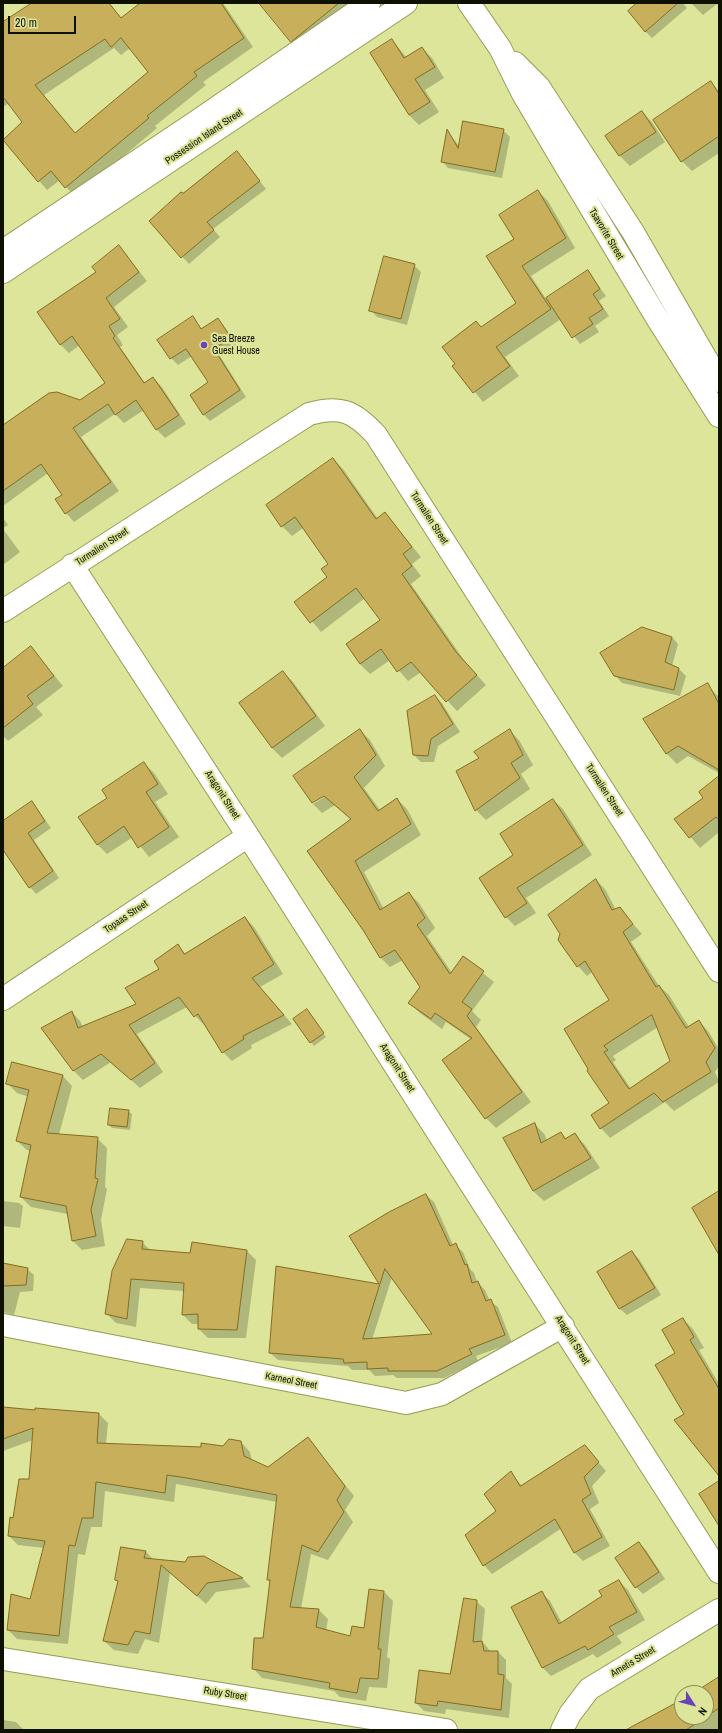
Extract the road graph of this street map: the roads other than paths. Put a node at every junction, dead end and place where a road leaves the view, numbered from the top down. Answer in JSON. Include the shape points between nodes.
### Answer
{"nodes":[{"id":1,"x":369,"y":3,"type":"edge"},
{"id":2,"x":406,"y":3,"type":"edge"},
{"id":3,"x":469,"y":3,"type":"edge"},
{"id":4,"x":3,"y":251,"type":"edge"},
{"id":5,"x":3,"y":272,"type":"edge"},
{"id":6,"x":714,"y":385,"type":"edge"},
{"id":7,"x":719,"y":416,"type":"edge"},
{"id":8,"x":72,"y":565,"type":"junction"},
{"id":9,"x":3,"y":611,"type":"edge"},
{"id":10,"x":248,"y":836,"type":"junction"},
{"id":11,"x":719,"y":971,"type":"edge"},
{"id":12,"x":3,"y":999,"type":"edge"},
{"id":13,"x":3,"y":1325,"type":"edge"},
{"id":14,"x":563,"y":1326,"type":"junction"},
{"id":15,"x":719,"y":1572,"type":"edge"},
{"id":16,"x":719,"y":1610,"type":"edge"},
{"id":17,"x":3,"y":1659,"type":"edge"},
{"id":18,"x":446,"y":1730,"type":"edge"},
{"id":19,"x":562,"y":1730,"type":"edge"}],
"edges":[{"from":1,"to":4,"type":"street","name":"Possession Island Street"},
{"from":2,"to":5,"type":"street","name":"Possession Island Street"},
{"from":3,"to":6,"type":"street","via":[[500,48],[539,87],[633,232]]},
{"from":6,"to":7,"type":"street"},
{"from":8,"to":9,"type":"street","name":"Turmalien Street"},
{"from":8,"to":10,"type":"street","name":"Aragonit Street"},
{"from":8,"to":11,"type":"street","name":"Turmalien Street","via":[[309,414],[336,410],[355,416],[364,422],[380,441]]},
{"from":10,"to":12,"type":"street","name":"Topaas Street"},
{"from":10,"to":14,"type":"street","name":"Aragonit Street"},
{"from":13,"to":14,"type":"street","name":"Karneol Street","via":[[406,1403],[442,1394]]},
{"from":14,"to":15,"type":"street","name":"Aragonit Street"},
{"from":16,"to":19,"type":"street","name":"Ametis Street","via":[[589,1689],[570,1714]]},
{"from":17,"to":18,"type":"street","name":"Ruby Street"}]}
